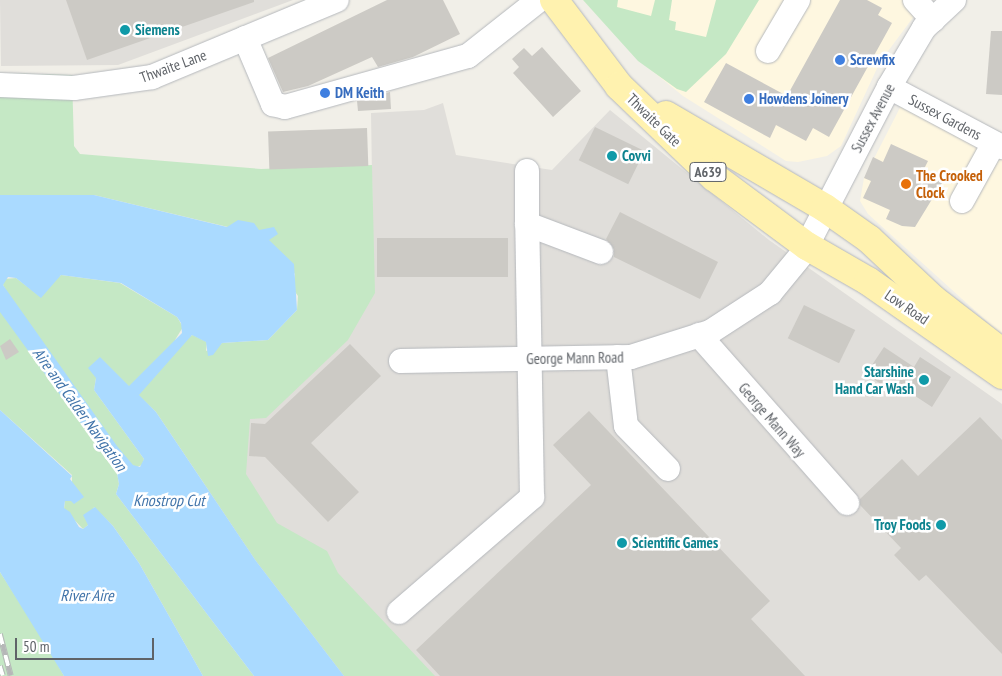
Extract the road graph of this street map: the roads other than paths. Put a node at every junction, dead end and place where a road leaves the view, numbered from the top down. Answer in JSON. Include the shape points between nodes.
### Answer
{"nodes":[{"id":1,"x":337,"y":0,"type":"edge"},
{"id":2,"x":539,"y":0,"type":"edge"},
{"id":3,"x":554,"y":0,"type":"edge"},
{"id":4,"x":798,"y":0,"type":"edge"},
{"id":5,"x":915,"y":0,"type":"edge"},
{"id":6,"x":954,"y":0,"type":"edge"},
{"id":7,"x":933,"y":20,"type":"junction"},
{"id":8,"x":245,"y":38,"type":"junction"},
{"id":9,"x":768,"y":51,"type":"dead end"},
{"id":10,"x":0,"y":85,"type":"edge"},
{"id":11,"x":619,"y":86,"type":"junction"},
{"id":12,"x":889,"y":87,"type":"junction"},
{"id":13,"x":998,"y":145,"type":"edge"},
{"id":14,"x":527,"y":171,"type":"dead end"},
{"id":15,"x":962,"y":201,"type":"dead end"},
{"id":16,"x":825,"y":208,"type":"junction"},
{"id":17,"x":527,"y":224,"type":"junction"},
{"id":18,"x":807,"y":246,"type":"junction"},
{"id":19,"x":601,"y":252,"type":"dead end"},
{"id":20,"x":917,"y":314,"type":"junction"},
{"id":21,"x":699,"y":335,"type":"junction"},
{"id":22,"x":1002,"y":353,"type":"edge"},
{"id":23,"x":529,"y":358,"type":"junction"},
{"id":24,"x":618,"y":358,"type":"junction"},
{"id":25,"x":401,"y":361,"type":"dead end"},
{"id":26,"x":1002,"y":375,"type":"edge"},
{"id":27,"x":668,"y":469,"type":"dead end"},
{"id":28,"x":847,"y":503,"type":"dead end"},
{"id":29,"x":399,"y":612,"type":"dead end"}],
"edges":[{"from":1,"to":8,"type":"street","name":"Thwaite Lane"},
{"from":2,"to":8,"type":"street","via":[[468,56],[285,107],[274,104]]},
{"from":3,"to":11,"type":"main road","name":"Thwaite Gate","number":"A639"},
{"from":4,"to":9,"type":"street"},
{"from":5,"to":7,"type":"street"},
{"from":6,"to":7,"type":"street","name":"Sussex Avenue"},
{"from":7,"to":12,"type":"street","name":"Sussex Avenue","via":[[924,28]]},
{"from":8,"to":10,"type":"street","name":"Thwaite Lane","via":[[152,77],[74,88]]},
{"from":11,"to":16,"type":"main road","name":"Thwaite Gate","number":"A639"},
{"from":11,"to":18,"type":"main road","name":"Thwaite Gate","number":"A639","via":[[714,177]]},
{"from":12,"to":13,"type":"street","name":"Sussex Gardens"},
{"from":12,"to":16,"type":"street","name":"Sussex Avenue"},
{"from":13,"to":15,"type":"street"},
{"from":14,"to":17,"type":"street"},
{"from":16,"to":18,"type":"street","name":"Sussex Avenue"},
{"from":16,"to":20,"type":"main road","number":"A639","via":[[830,226],[839,237],[889,273]]},
{"from":16,"to":22,"type":"main road","name":"Low Road","number":"A639","via":[[869,238],[933,298]]},
{"from":17,"to":19,"type":"street"},
{"from":17,"to":23,"type":"street"},
{"from":18,"to":20,"type":"main road","name":"Low Road","number":"A639"},
{"from":18,"to":21,"type":"street","name":"George Mann Road","via":[[770,293],[710,332]]},
{"from":20,"to":26,"type":"main road","name":"Low Road","number":"A639"},
{"from":21,"to":24,"type":"street","name":"George Mann Road","via":[[631,357]]},
{"from":21,"to":28,"type":"street","name":"George Mann Way"},
{"from":23,"to":24,"type":"street","name":"George Mann Road"},
{"from":23,"to":25,"type":"street","name":"George Mann Road"},
{"from":23,"to":29,"type":"street","via":[[532,498]]},
{"from":24,"to":27,"type":"street","via":[[626,426]]}]}
